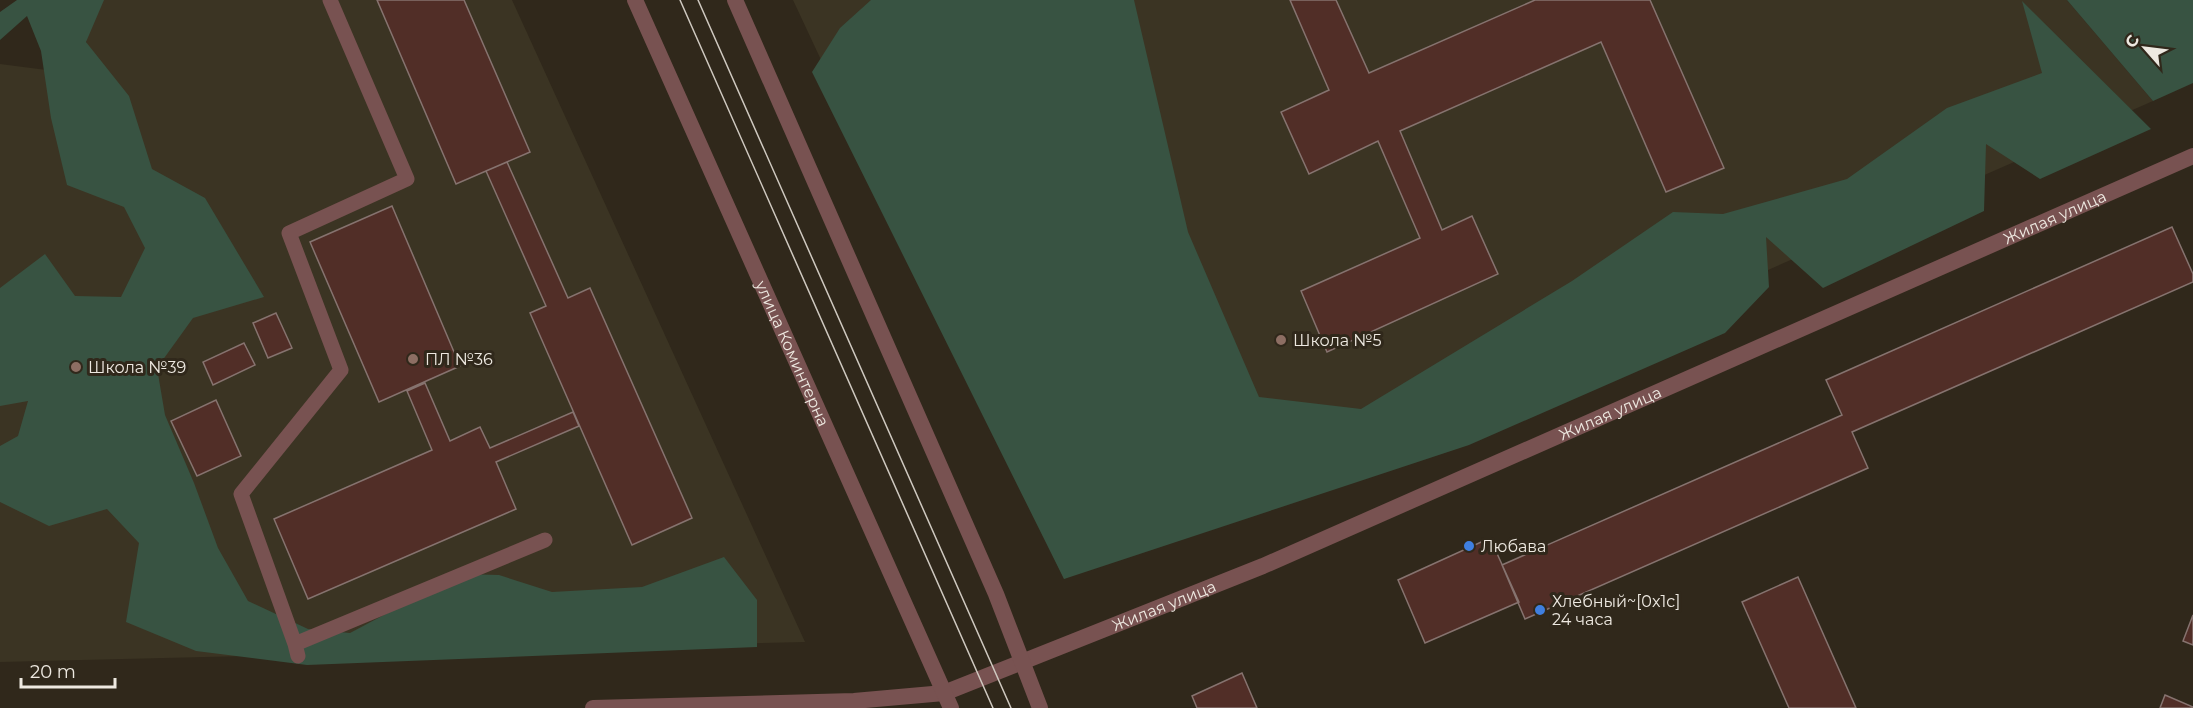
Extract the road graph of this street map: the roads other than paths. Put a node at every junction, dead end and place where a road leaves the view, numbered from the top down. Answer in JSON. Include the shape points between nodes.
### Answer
{"nodes":[{"id":1,"x":330,"y":0,"type":"edge"},
{"id":2,"x":635,"y":0,"type":"edge"},
{"id":3,"x":735,"y":0,"type":"edge"},
{"id":4,"x":2193,"y":156,"type":"edge"},
{"id":5,"x":545,"y":540,"type":"dead end"},
{"id":6,"x":1022,"y":661,"type":"junction"},
{"id":7,"x":948,"y":700,"type":"edge"},
{"id":8,"x":593,"y":708,"type":"edge"},
{"id":9,"x":1040,"y":708,"type":"edge"}],
"edges":[{"from":1,"to":5,"type":"lane","via":[[407,180],[289,233],[341,370],[241,494],[296,650]]},
{"from":2,"to":7,"type":"street","name":"улица Коминтерна"},
{"from":3,"to":6,"type":"street"},
{"from":4,"to":6,"type":"street","name":"Жилая улица","via":[[1263,566]]},
{"from":6,"to":7,"type":"street","name":"Жилая улица"},
{"from":6,"to":9,"type":"street"},
{"from":7,"to":8,"type":"street","name":"Жилая улица"}]}
